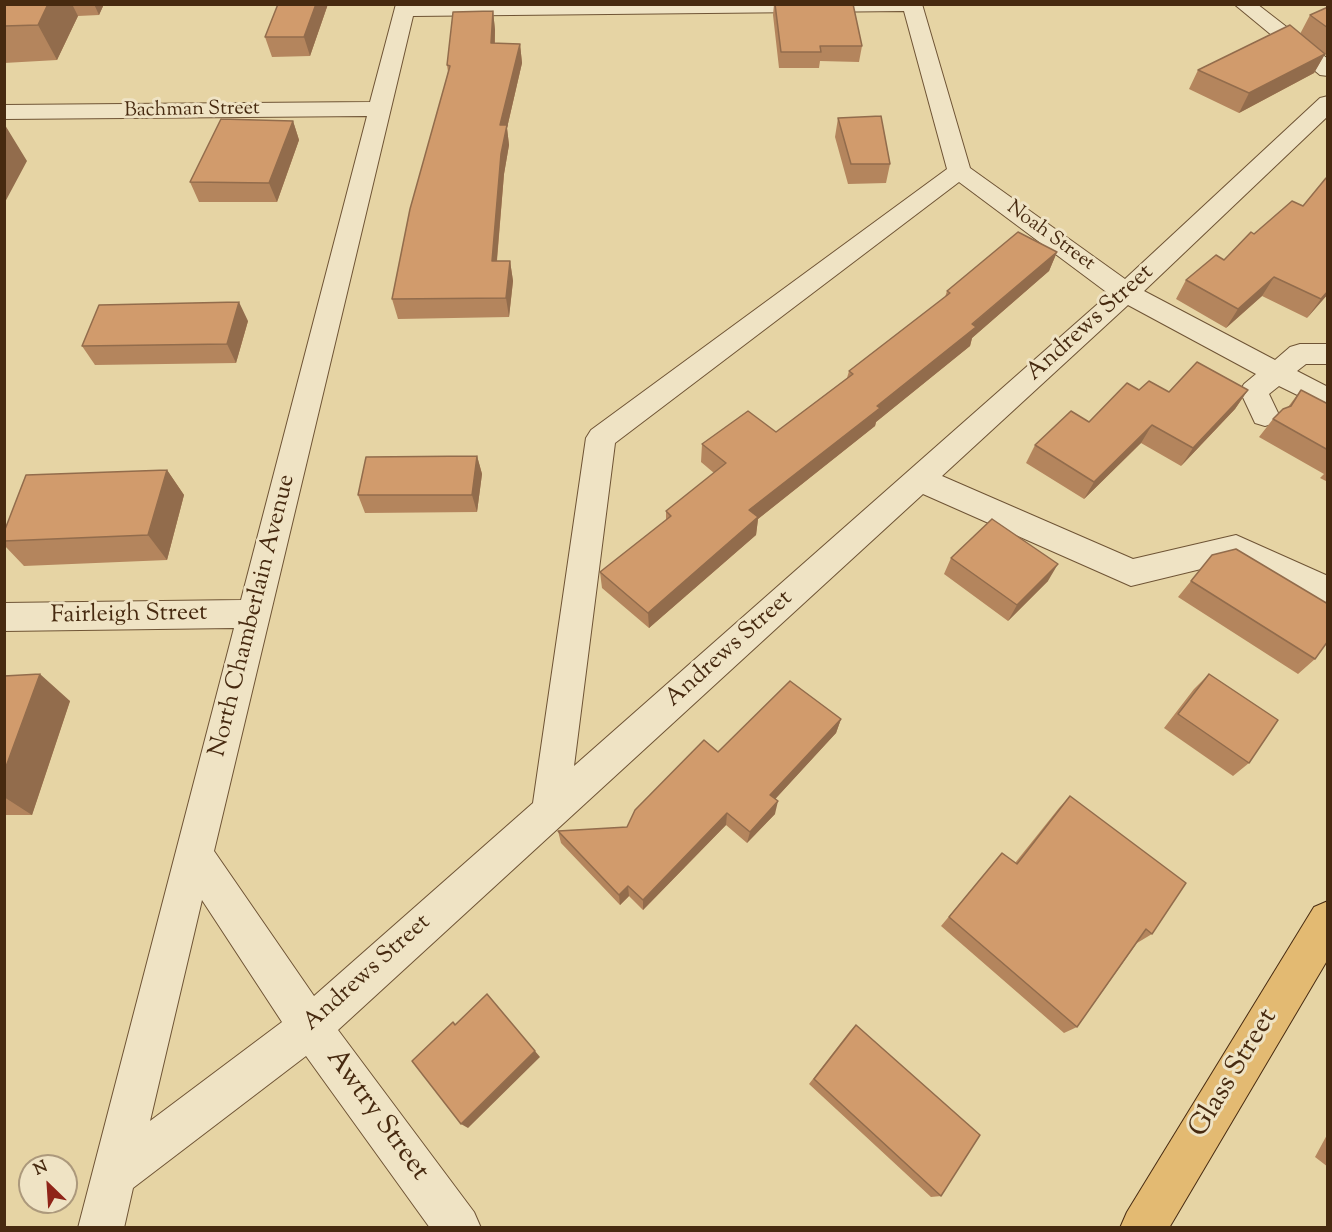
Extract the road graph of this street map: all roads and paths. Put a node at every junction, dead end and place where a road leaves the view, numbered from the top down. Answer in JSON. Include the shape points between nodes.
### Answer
{"nodes":[{"id":1,"x":1244,"y":4,"type":"edge"},
{"id":2,"x":912,"y":5,"type":"edge"},
{"id":3,"x":405,"y":7,"type":"edge"},
{"id":4,"x":1328,"y":70,"type":"edge"},
{"id":5,"x":1328,"y":103,"type":"edge"},
{"id":6,"x":380,"y":109,"type":"junction"},
{"id":7,"x":4,"y":112,"type":"edge"},
{"id":8,"x":959,"y":171,"type":"junction"},
{"id":9,"x":1126,"y":293,"type":"junction"},
{"id":10,"x":1328,"y":354,"type":"edge"},
{"id":11,"x":1277,"y":373,"type":"junction"},
{"id":12,"x":1328,"y":400,"type":"edge"},
{"id":13,"x":1265,"y":415,"type":"dead end"},
{"id":14,"x":919,"y":479,"type":"junction"},
{"id":15,"x":1328,"y":591,"type":"edge"},
{"id":16,"x":254,"y":614,"type":"junction"},
{"id":17,"x":4,"y":617,"type":"edge"},
{"id":18,"x":550,"y":810,"type":"junction"},
{"id":19,"x":194,"y":854,"type":"junction"},
{"id":20,"x":1328,"y":921,"type":"edge"},
{"id":21,"x":310,"y":1027,"type":"junction"},
{"id":22,"x":114,"y":1175,"type":"junction"},
{"id":23,"x":101,"y":1227,"type":"edge"},
{"id":24,"x":458,"y":1227,"type":"edge"},
{"id":25,"x":1143,"y":1227,"type":"edge"}],
"edges":[{"from":1,"to":4,"type":"street"},
{"from":2,"to":3,"type":"street"},
{"from":2,"to":8,"type":"street"},
{"from":3,"to":6,"type":"street","name":"North Chamberlain Avenue"},
{"from":5,"to":9,"type":"street","name":"Andrews Street"},
{"from":6,"to":7,"type":"street","name":"Bachman Street"},
{"from":6,"to":16,"type":"street","name":"North Chamberlain Avenue"},
{"from":8,"to":9,"type":"street","name":"Noah Street"},
{"from":8,"to":18,"type":"street","via":[[601,438]]},
{"from":9,"to":11,"type":"street","name":"Noah Street"},
{"from":9,"to":14,"type":"street","name":"Andrews Street"},
{"from":10,"to":11,"type":"street","via":[[1300,354]]},
{"from":11,"to":12,"type":"street","name":"Noah Street"},
{"from":11,"to":13,"type":"street","via":[[1254,390]]},
{"from":14,"to":15,"type":"street","via":[[1131,573],[1236,548]]},
{"from":14,"to":18,"type":"street","name":"Andrews Street"},
{"from":16,"to":17,"type":"street","name":"Fairleigh Street"},
{"from":16,"to":19,"type":"street","name":"North Chamberlain Avenue"},
{"from":18,"to":21,"type":"street","name":"Andrews Street"},
{"from":19,"to":21,"type":"street","name":"Awtry Street"},
{"from":19,"to":22,"type":"street","name":"North Chamberlain Avenue"},
{"from":20,"to":25,"type":"main road","name":"Glass Street"},
{"from":21,"to":22,"type":"street","name":"Andrews Street"},
{"from":21,"to":24,"type":"street","name":"Awtry Street"},
{"from":22,"to":23,"type":"street","name":"North Chamberlain Avenue"}]}
